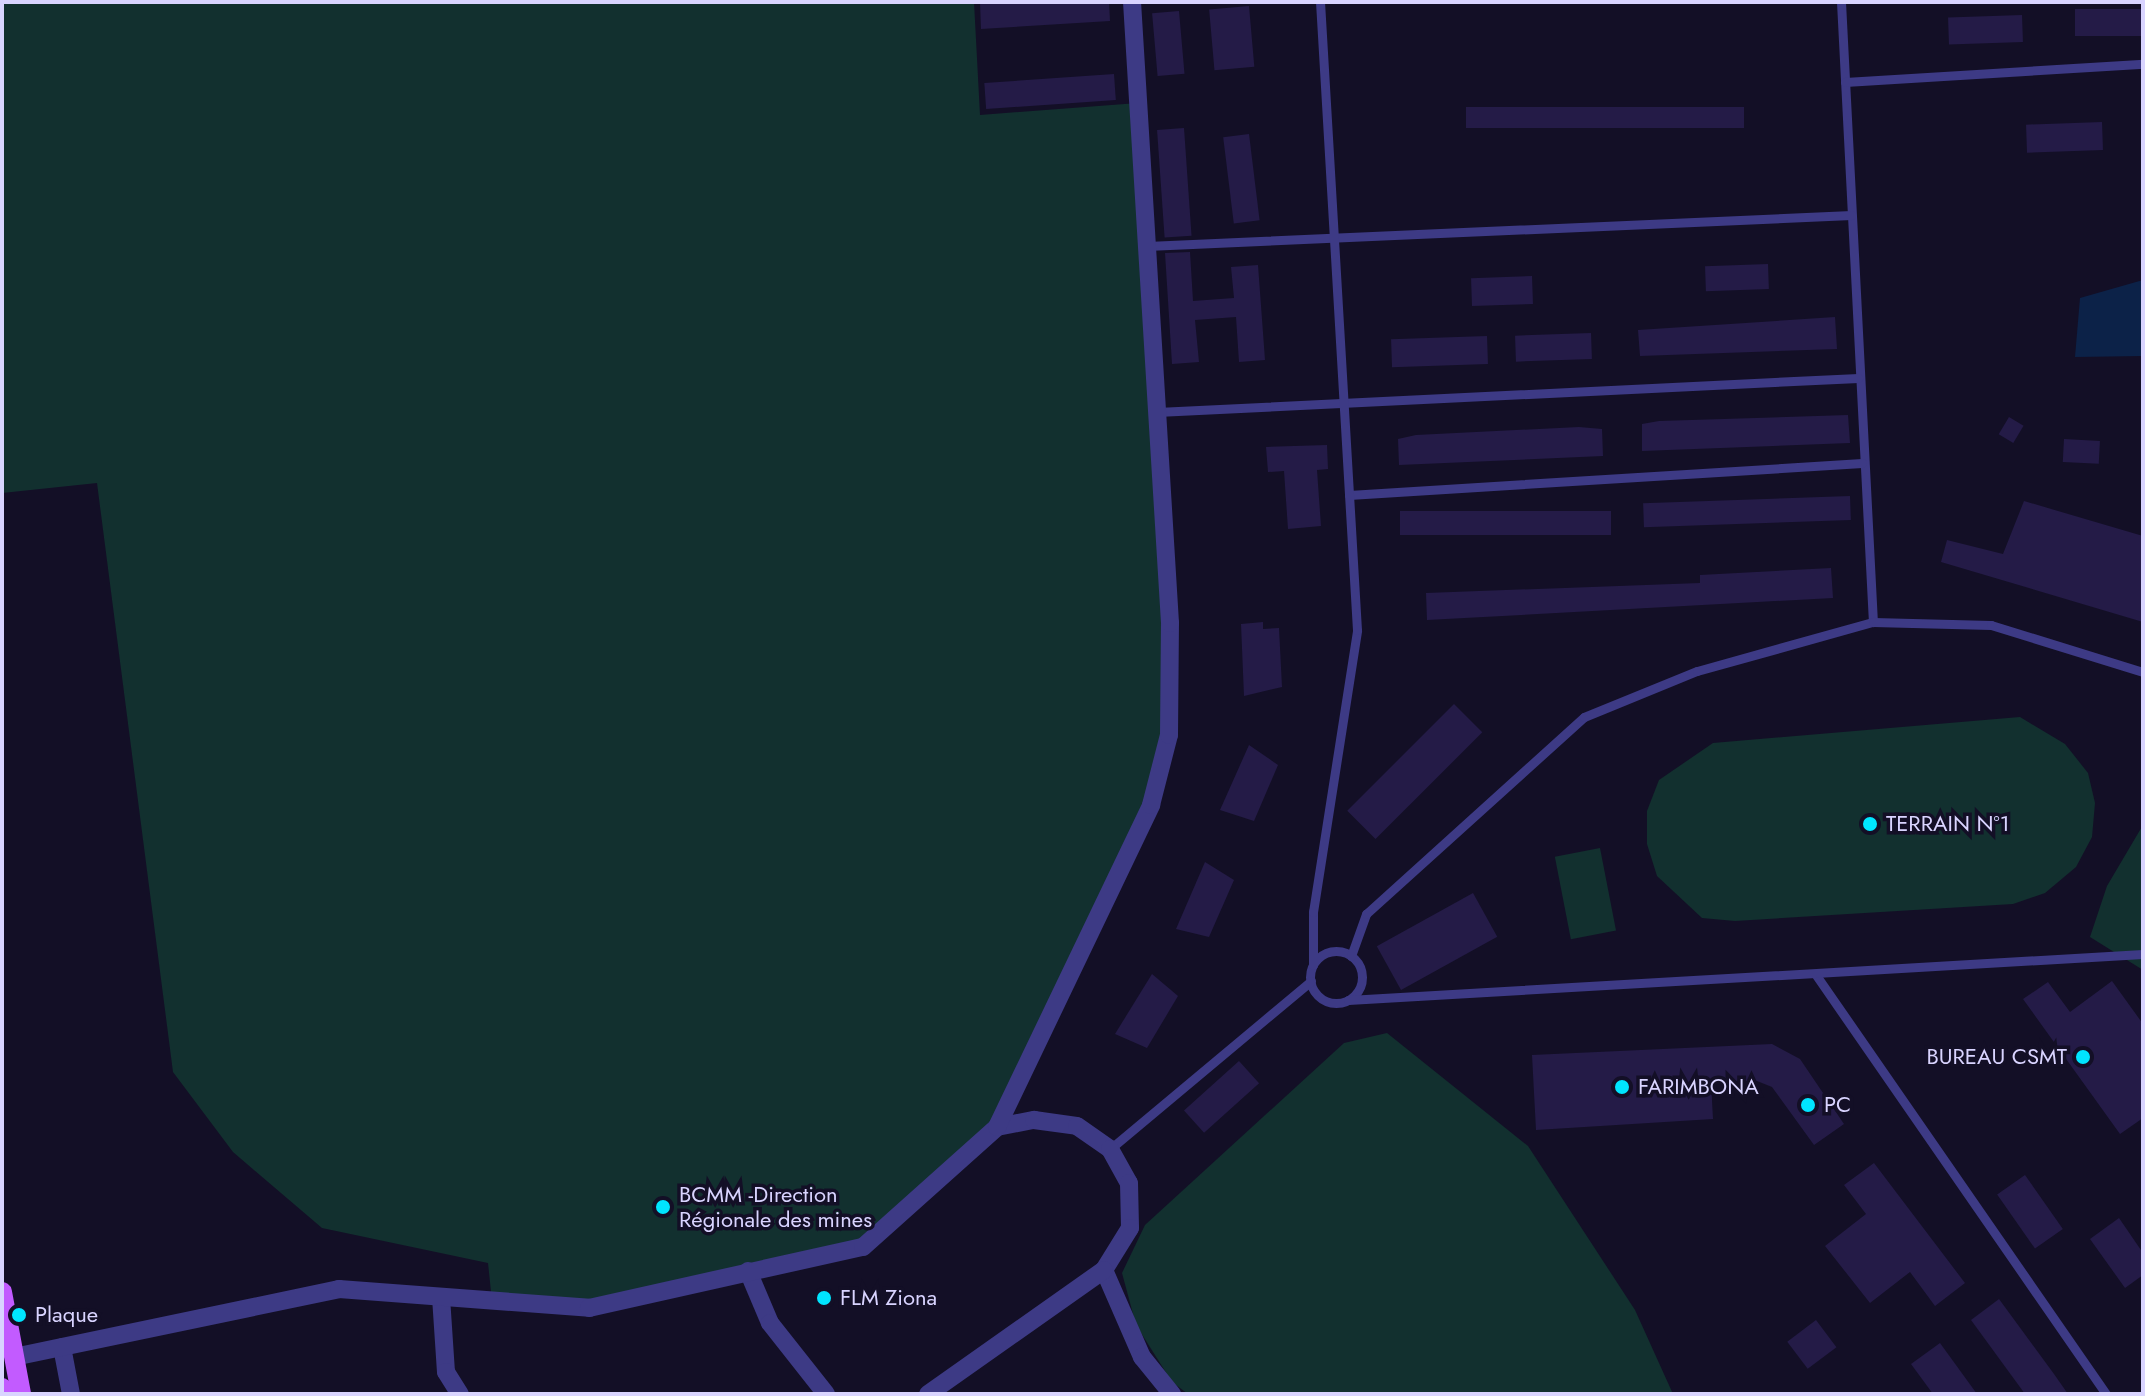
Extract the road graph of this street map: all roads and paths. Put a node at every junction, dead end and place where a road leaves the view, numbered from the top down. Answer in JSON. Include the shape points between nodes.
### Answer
{"nodes":[{"id":1,"x":1132,"y":2,"type":"edge"},
{"id":2,"x":1320,"y":2,"type":"edge"},
{"id":3,"x":1841,"y":2,"type":"edge"},
{"id":4,"x":2143,"y":64,"type":"edge"},
{"id":5,"x":1845,"y":82,"type":"junction"},
{"id":6,"x":1851,"y":215,"type":"junction"},
{"id":7,"x":1332,"y":238,"type":"junction"},
{"id":8,"x":1147,"y":246,"type":"junction"},
{"id":9,"x":1858,"y":378,"type":"junction"},
{"id":10,"x":1343,"y":408,"type":"junction"},
{"id":11,"x":1157,"y":412,"type":"junction"},
{"id":12,"x":1862,"y":463,"type":"junction"},
{"id":13,"x":1349,"y":495,"type":"junction"},
{"id":14,"x":1873,"y":622,"type":"junction"},
{"id":15,"x":2143,"y":672,"type":"edge"},
{"id":16,"x":2143,"y":954,"type":"edge"},
{"id":17,"x":1351,"y":956,"type":"junction"},
{"id":18,"x":1313,"y":965,"type":"junction"},
{"id":19,"x":1816,"y":975,"type":"junction"},
{"id":20,"x":1311,"y":981,"type":"junction"},
{"id":21,"x":1348,"y":1000,"type":"junction"},
{"id":22,"x":997,"y":1127,"type":"junction"},
{"id":23,"x":1110,"y":1149,"type":"junction"},
{"id":24,"x":1104,"y":1270,"type":"junction"},
{"id":25,"x":748,"y":1271,"type":"junction"},
{"id":26,"x":2,"y":1292,"type":"edge"},
{"id":27,"x":441,"y":1297,"type":"junction"},
{"id":28,"x":62,"y":1347,"type":"junction"},
{"id":29,"x":14,"y":1357,"type":"junction"},
{"id":30,"x":21,"y":1394,"type":"edge"},
{"id":31,"x":71,"y":1394,"type":"edge"},
{"id":32,"x":460,"y":1394,"type":"edge"},
{"id":33,"x":826,"y":1394,"type":"edge"},
{"id":34,"x":928,"y":1394,"type":"edge"},
{"id":35,"x":1172,"y":1394,"type":"edge"},
{"id":36,"x":2106,"y":1394,"type":"edge"}],
"edges":[{"from":1,"to":8,"type":"street"},
{"from":2,"to":7,"type":"lane"},
{"from":3,"to":5,"type":"lane"},
{"from":4,"to":5,"type":"lane"},
{"from":5,"to":6,"type":"lane"},
{"from":6,"to":7,"type":"lane"},
{"from":6,"to":9,"type":"lane"},
{"from":7,"to":8,"type":"lane"},
{"from":7,"to":10,"type":"lane"},
{"from":8,"to":11,"type":"street"},
{"from":9,"to":10,"type":"lane"},
{"from":9,"to":12,"type":"lane"},
{"from":10,"to":11,"type":"lane"},
{"from":10,"to":13,"type":"lane"},
{"from":11,"to":22,"type":"street","via":[[1169,735],[1151,805]]},
{"from":12,"to":13,"type":"lane"},
{"from":12,"to":14,"type":"lane"},
{"from":13,"to":18,"type":"lane","via":[[1357,630],[1313,912]]},
{"from":14,"to":15,"type":"lane","via":[[1991,625]]},
{"from":14,"to":17,"type":"lane","via":[[1697,671],[1584,717],[1366,914]]},
{"from":16,"to":19,"type":"lane"},
{"from":17,"to":18,"type":"lane","via":[[1334,951]]},
{"from":17,"to":21,"type":"lane","via":[[1362,979]]},
{"from":18,"to":20,"type":"lane"},
{"from":19,"to":21,"type":"lane"},
{"from":19,"to":36,"type":"lane"},
{"from":20,"to":21,"type":"lane","via":[[1325,1000]]},
{"from":20,"to":23,"type":"lane"},
{"from":22,"to":23,"type":"street","via":[[1034,1120],[1077,1126]]},
{"from":22,"to":25,"type":"street","via":[[863,1247]]},
{"from":23,"to":24,"type":"street","via":[[1129,1183],[1130,1228]]},
{"from":24,"to":34,"type":"street"},
{"from":24,"to":35,"type":"street","via":[[1142,1357]]},
{"from":25,"to":27,"type":"street","via":[[589,1308]]},
{"from":25,"to":33,"type":"street","via":[[770,1323]]},
{"from":26,"to":29,"type":"main road"},
{"from":27,"to":28,"type":"street","via":[[339,1289]]},
{"from":27,"to":32,"type":"street","via":[[446,1372]]},
{"from":28,"to":29,"type":"street"},
{"from":28,"to":31,"type":"street"},
{"from":29,"to":30,"type":"main road"}]}
